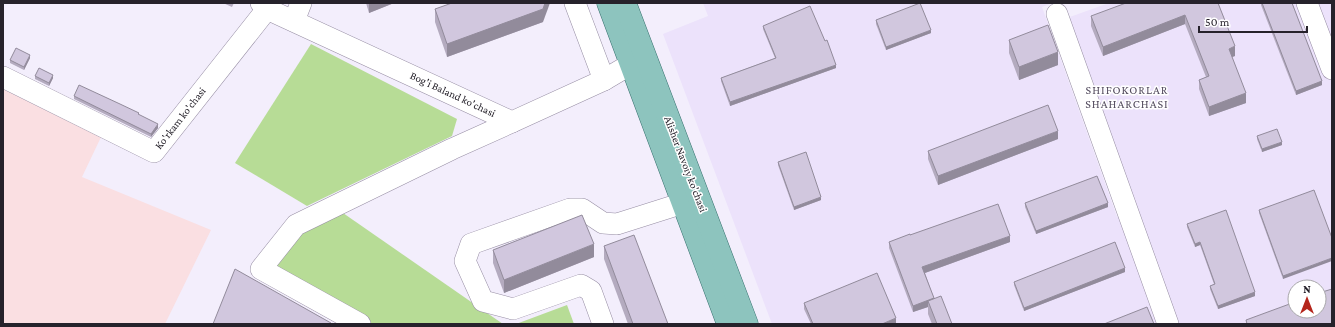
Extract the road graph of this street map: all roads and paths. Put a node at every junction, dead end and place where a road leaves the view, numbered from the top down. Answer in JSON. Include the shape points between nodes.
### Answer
{"nodes":[{"id":1,"x":575,"y":3,"type":"edge"},
{"id":2,"x":608,"y":3,"type":"edge"},
{"id":3,"x":625,"y":3,"type":"edge"},
{"id":4,"x":1307,"y":3,"type":"edge"},
{"id":5,"x":264,"y":6,"type":"edge"},
{"id":6,"x":297,"y":12,"type":"edge"},
{"id":7,"x":1057,"y":14,"type":"dead end"},
{"id":8,"x":638,"y":62,"type":"junction"},
{"id":9,"x":1332,"y":69,"type":"edge"},
{"id":10,"x":3,"y":77,"type":"edge"},
{"id":11,"x":604,"y":80,"type":"junction"},
{"id":12,"x":512,"y":122,"type":"junction"},
{"id":13,"x":691,"y":200,"type":"junction"},
{"id":14,"x":738,"y":322,"type":"edge"},
{"id":15,"x":360,"y":324,"type":"edge"},
{"id":16,"x":603,"y":324,"type":"edge"},
{"id":17,"x":1168,"y":324,"type":"edge"}],
"edges":[{"from":1,"to":11,"type":"street"},
{"from":2,"to":8,"type":"main road","name":"Alisher Navoiy ko'chasi"},
{"from":3,"to":8,"type":"main road","name":"Alisher Navoiy ko'chasi"},
{"from":4,"to":9,"type":"street"},
{"from":5,"to":6,"type":"street","name":"Bog'i Baland ko'chasi"},
{"from":5,"to":10,"type":"street","name":"Ko'rkam ko'chasi","via":[[154,152]]},
{"from":6,"to":12,"type":"street","name":"Bog'i Baland ko'chasi"},
{"from":7,"to":17,"type":"street"},
{"from":8,"to":11,"type":"street"},
{"from":8,"to":13,"type":"main road","name":"Alisher Navoiy ko'chasi"},
{"from":11,"to":12,"type":"street"},
{"from":12,"to":15,"type":"street","via":[[296,225],[261,269]]},
{"from":13,"to":14,"type":"main road","name":"Alisher Navoiy ko'chasi"},
{"from":13,"to":16,"type":"street","via":[[617,224],[603,223],[582,208],[570,208],[471,244],[465,261],[484,301],[513,309],[581,286],[591,290]]}]}
